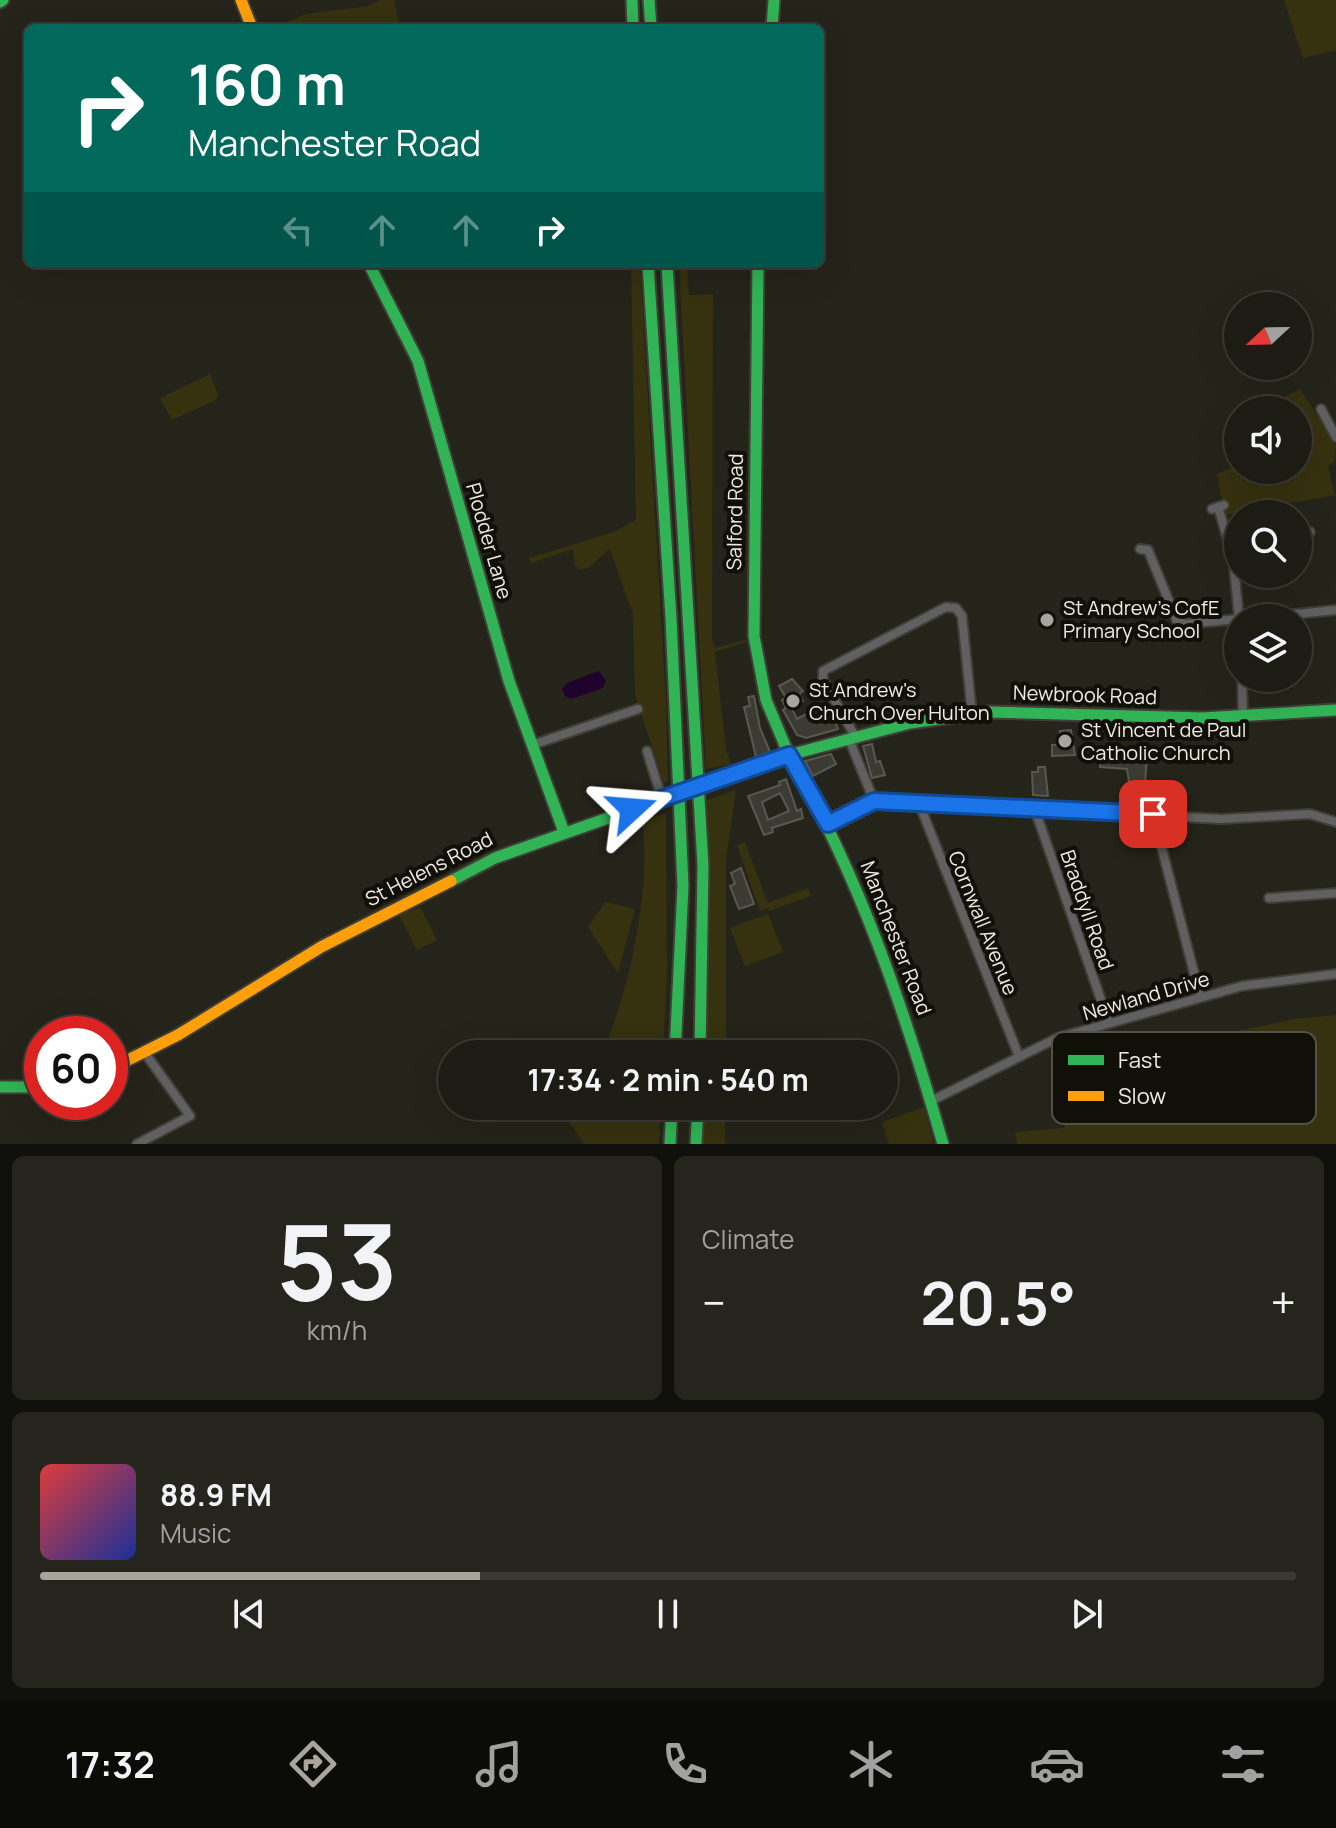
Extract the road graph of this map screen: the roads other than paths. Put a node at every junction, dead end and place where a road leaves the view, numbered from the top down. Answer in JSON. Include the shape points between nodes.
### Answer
{"nodes":[{"id":1,"x":241,"y":0,"type":"edge"},
{"id":2,"x":632,"y":0,"type":"edge"},
{"id":3,"x":649,"y":0,"type":"edge"},
{"id":4,"x":774,"y":0,"type":"edge"},
{"id":5,"x":250,"y":24,"type":"edge"},
{"id":6,"x":633,"y":24,"type":"edge"},
{"id":7,"x":651,"y":24,"type":"edge"},
{"id":8,"x":772,"y":24,"type":"edge"},
{"id":9,"x":371,"y":268,"type":"edge"},
{"id":10,"x":648,"y":268,"type":"edge"},
{"id":11,"x":667,"y":268,"type":"edge"},
{"id":12,"x":758,"y":268,"type":"edge"},
{"id":13,"x":1321,"y":409,"type":"dead end"},
{"id":14,"x":1336,"y":437,"type":"edge"},
{"id":15,"x":1218,"y":507,"type":"dead end"},
{"id":16,"x":1224,"y":520,"type":"edge"},
{"id":17,"x":1140,"y":549,"type":"dead end"},
{"id":18,"x":1336,"y":610,"type":"edge"},
{"id":19,"x":1312,"y":612,"type":"edge"},
{"id":20,"x":1224,"y":620,"type":"edge"},
{"id":21,"x":1242,"y":692,"type":"edge"},
{"id":22,"x":638,"y":709,"type":"dead end"},
{"id":23,"x":1336,"y":710,"type":"edge"},
{"id":24,"x":972,"y":714,"type":"junction"},
{"id":25,"x":1243,"y":717,"type":"junction"},
{"id":26,"x":852,"y":737,"type":"junction"},
{"id":27,"x":532,"y":745,"type":"junction"},
{"id":28,"x":647,"y":751,"type":"dead end"},
{"id":29,"x":789,"y":755,"type":"junction"},
{"id":30,"x":659,"y":797,"type":"junction"},
{"id":31,"x":874,"y":801,"type":"junction"},
{"id":32,"x":919,"y":803,"type":"junction"},
{"id":33,"x":1034,"y":807,"type":"junction"},
{"id":34,"x":1153,"y":814,"type":"junction"},
{"id":35,"x":1336,"y":822,"type":"edge"},
{"id":36,"x":828,"y":824,"type":"junction"},
{"id":37,"x":564,"y":832,"type":"junction"},
{"id":38,"x":1336,"y":893,"type":"edge"},
{"id":39,"x":1269,"y":897,"type":"dead end"},
{"id":40,"x":1336,"y":974,"type":"edge"},
{"id":41,"x":1200,"y":996,"type":"junction"},
{"id":42,"x":1109,"y":1023,"type":"junction"},
{"id":43,"x":1078,"y":1032,"type":"edge"},
{"id":44,"x":676,"y":1040,"type":"edge"},
{"id":45,"x":700,"y":1040,"type":"edge"},
{"id":46,"x":1052,"y":1040,"type":"edge"},
{"id":47,"x":145,"y":1053,"type":"junction"},
{"id":48,"x":1018,"y":1054,"type":"junction"},
{"id":49,"x":128,"y":1061,"type":"edge"},
{"id":50,"x":0,"y":1087,"type":"edge"},
{"id":51,"x":24,"y":1087,"type":"edge"},
{"id":52,"x":931,"y":1101,"type":"junction"},
{"id":53,"x":671,"y":1120,"type":"edge"},
{"id":54,"x":697,"y":1120,"type":"edge"},
{"id":55,"x":137,"y":1144,"type":"edge"},
{"id":56,"x":670,"y":1144,"type":"edge"},
{"id":57,"x":696,"y":1144,"type":"edge"},
{"id":58,"x":943,"y":1144,"type":"edge"}],
"edges":[{"from":1,"to":5,"type":"main road"},
{"from":2,"to":6,"type":"main road"},
{"from":3,"to":7,"type":"main road"},
{"from":4,"to":8,"type":"main road"},
{"from":9,"to":27,"type":"main road","name":"Plodder Lane","via":[[418,361],[499,649]]},
{"from":10,"to":44,"type":"main road","via":[[683,886]]},
{"from":11,"to":45,"type":"main road","via":[[703,865]]},
{"from":12,"to":29,"type":"main road","name":"Salford Road","via":[[754,636],[766,700]]},
{"from":13,"to":14,"type":"street"},
{"from":15,"to":16,"type":"street"},
{"from":17,"to":20,"type":"street","via":[[1148,550],[1177,621]]},
{"from":18,"to":19,"type":"street"},
{"from":21,"to":25,"type":"street"},
{"from":22,"to":27,"type":"street"},
{"from":23,"to":25,"type":"main road","name":"Newbrook Road"},
{"from":24,"to":25,"type":"main road","name":"Newbrook Road"},
{"from":24,"to":26,"type":"main road","name":"Newbrook Road"},
{"from":24,"to":26,"type":"street","via":[[962,616],[956,608],[946,607],[823,671]]},
{"from":26,"to":29,"type":"main road","name":"Newbrook Road"},
{"from":26,"to":31,"type":"street"},
{"from":27,"to":37,"type":"main road","name":"Plodder Lane"},
{"from":28,"to":30,"type":"street"},
{"from":29,"to":30,"type":"main road","name":"St Helens Road","bridge":true},
{"from":29,"to":36,"type":"main road","name":"Manchester Road"},
{"from":30,"to":37,"type":"main road","name":"St Helens Road"},
{"from":31,"to":32,"type":"street"},
{"from":31,"to":36,"type":"street"},
{"from":32,"to":33,"type":"street"},
{"from":32,"to":48,"type":"street","name":"Cornwall Avenue"},
{"from":33,"to":34,"type":"street"},
{"from":33,"to":42,"type":"street","name":"Braddyll Road"},
{"from":34,"to":35,"type":"street","via":[[1239,819],[1310,814]]},
{"from":34,"to":41,"type":"street"},
{"from":36,"to":52,"type":"main road","name":"Manchester Road","via":[[884,958]]},
{"from":37,"to":47,"type":"main road","name":"St Helens Road","via":[[504,854],[321,947]]},
{"from":38,"to":39,"type":"street"},
{"from":40,"to":41,"type":"street","name":"Newland Drive","via":[[1275,979]]},
{"from":41,"to":42,"type":"street","name":"Newland Drive"},
{"from":42,"to":43,"type":"street","name":"Newland Drive"},
{"from":46,"to":48,"type":"street","name":"Newland Drive"},
{"from":47,"to":49,"type":"main road","name":"St Helens Road"},
{"from":47,"to":55,"type":"street","via":[[190,1116]]},
{"from":48,"to":52,"type":"street","name":"Newland Drive"},
{"from":50,"to":51,"type":"main road"},
{"from":52,"to":58,"type":"main road","name":"Manchester Road"},
{"from":53,"to":56,"type":"main road"},
{"from":54,"to":57,"type":"main road"}]}
